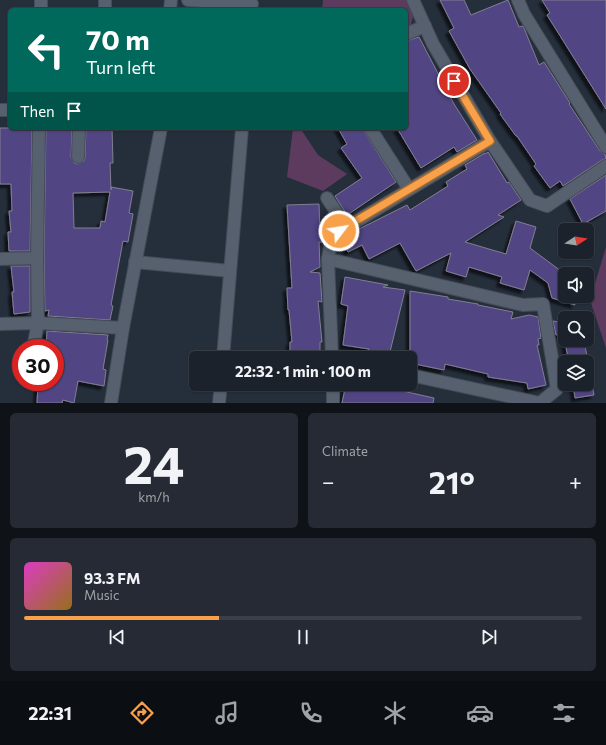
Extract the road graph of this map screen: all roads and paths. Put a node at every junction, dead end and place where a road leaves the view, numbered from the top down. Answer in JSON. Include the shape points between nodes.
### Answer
{"nodes":[{"id":1,"x":188,"y":0,"type":"edge"},
{"id":2,"x":413,"y":0,"type":"edge"},
{"id":3,"x":518,"y":0,"type":"edge"},
{"id":4,"x":252,"y":5,"type":"edge"},
{"id":5,"x":425,"y":26,"type":"junction"},
{"id":6,"x":408,"y":33,"type":"edge"},
{"id":7,"x":39,"y":130,"type":"edge"},
{"id":8,"x":79,"y":130,"type":"edge"},
{"id":9,"x":160,"y":130,"type":"edge"},
{"id":10,"x":242,"y":130,"type":"edge"},
{"id":11,"x":371,"y":130,"type":"edge"},
{"id":12,"x":490,"y":141,"type":"junction"},
{"id":13,"x":606,"y":147,"type":"edge"},
{"id":14,"x":78,"y":157,"type":"dead end"},
{"id":15,"x":606,"y":166,"type":"edge"},
{"id":16,"x":409,"y":190,"type":"junction"},
{"id":17,"x":327,"y":198,"type":"dead end"},
{"id":18,"x":346,"y":226,"type":"junction"},
{"id":19,"x":37,"y":258,"type":"junction"},
{"id":20,"x":0,"y":259,"type":"edge"},
{"id":21,"x":328,"y":259,"type":"junction"},
{"id":22,"x":136,"y":262,"type":"junction"},
{"id":23,"x":230,"y":270,"type":"junction"},
{"id":24,"x":38,"y":323,"type":"junction"},
{"id":25,"x":0,"y":324,"type":"edge"},
{"id":26,"x":123,"y":328,"type":"junction"},
{"id":27,"x":35,"y":339,"type":"edge"},
{"id":28,"x":224,"y":351,"type":"edge"},
{"id":29,"x":332,"y":351,"type":"edge"},
{"id":30,"x":417,"y":377,"type":"edge"},
{"id":31,"x":221,"y":391,"type":"edge"},
{"id":32,"x":333,"y":391,"type":"edge"},
{"id":33,"x":111,"y":403,"type":"edge"},
{"id":34,"x":220,"y":403,"type":"edge"},
{"id":35,"x":333,"y":403,"type":"edge"}],
"edges":[{"from":1,"to":4,"type":"street"},
{"from":2,"to":5,"type":"street"},
{"from":3,"to":13,"type":"street","via":[[524,14]]},
{"from":5,"to":6,"type":"street"},
{"from":5,"to":12,"type":"street"},
{"from":7,"to":19,"type":"street"},
{"from":8,"to":14,"type":"street"},
{"from":9,"to":22,"type":"street"},
{"from":10,"to":23,"type":"street"},
{"from":11,"to":16,"type":"street"},
{"from":12,"to":15,"type":"street","via":[[530,200],[548,206]]},
{"from":12,"to":16,"type":"street"},
{"from":16,"to":18,"type":"street"},
{"from":17,"to":18,"type":"street"},
{"from":18,"to":21,"type":"street","via":[[332,236]]},
{"from":19,"to":20,"type":"street"},
{"from":19,"to":24,"type":"street"},
{"from":21,"to":29,"type":"street"},
{"from":21,"to":30,"type":"street","via":[[523,304],[543,304],[557,390],[540,403]]},
{"from":22,"to":23,"type":"street"},
{"from":22,"to":26,"type":"street"},
{"from":23,"to":28,"type":"street"},
{"from":24,"to":25,"type":"street"},
{"from":24,"to":26,"type":"street"},
{"from":24,"to":27,"type":"street"},
{"from":26,"to":33,"type":"street"},
{"from":31,"to":34,"type":"street"},
{"from":32,"to":35,"type":"street"}]}
